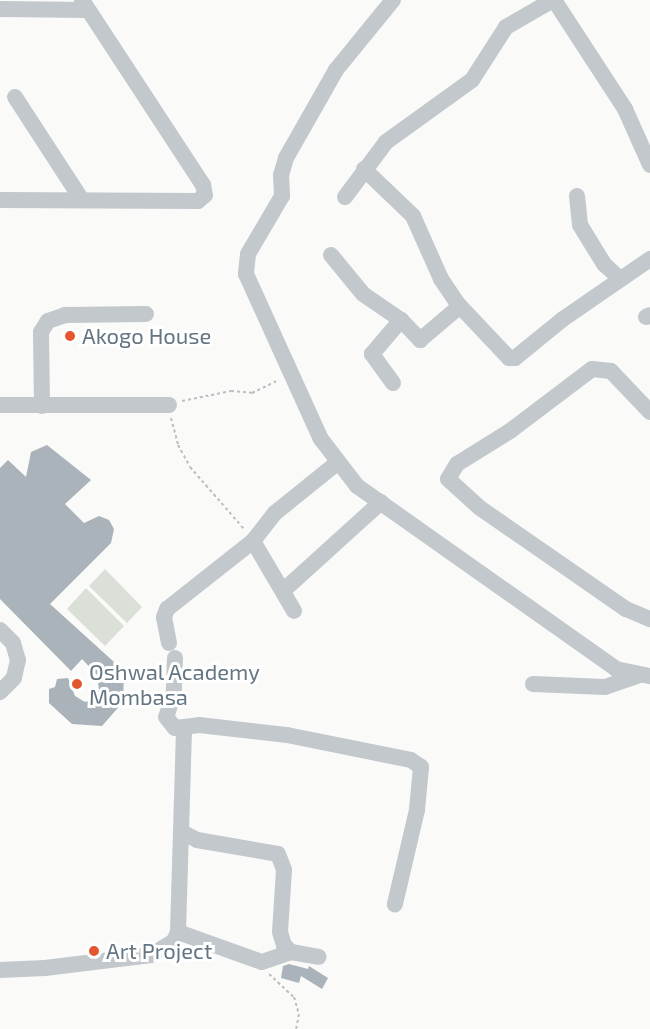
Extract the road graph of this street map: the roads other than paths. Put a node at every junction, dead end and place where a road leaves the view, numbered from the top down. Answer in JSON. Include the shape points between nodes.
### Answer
{"nodes":[{"id":1,"x":393,"y":0,"type":"edge"},
{"id":2,"x":554,"y":0,"type":"edge"},
{"id":3,"x":85,"y":5,"type":"edge"},
{"id":4,"x":0,"y":9,"type":"edge"},
{"id":5,"x":15,"y":97,"type":"dead end"},
{"id":6,"x":650,"y":165,"type":"edge"},
{"id":7,"x":364,"y":169,"type":"junction"},
{"id":8,"x":577,"y":196,"type":"dead end"},
{"id":9,"x":345,"y":197,"type":"dead end"},
{"id":10,"x":0,"y":200,"type":"edge"},
{"id":11,"x":82,"y":200,"type":"junction"},
{"id":12,"x":331,"y":255,"type":"dead end"},
{"id":13,"x":650,"y":259,"type":"edge"},
{"id":14,"x":620,"y":279,"type":"junction"},
{"id":15,"x":460,"y":306,"type":"junction"},
{"id":16,"x":146,"y":314,"type":"dead end"},
{"id":17,"x":401,"y":320,"type":"junction"},
{"id":18,"x":393,"y":383,"type":"dead end"},
{"id":19,"x":0,"y":405,"type":"edge"},
{"id":20,"x":169,"y":405,"type":"road end"},
{"id":21,"x":42,"y":406,"type":"junction"},
{"id":22,"x":650,"y":412,"type":"edge"},
{"id":23,"x":337,"y":462,"type":"junction"},
{"id":24,"x":381,"y":502,"type":"junction"},
{"id":25,"x":253,"y":541,"type":"junction"},
{"id":26,"x":284,"y":590,"type":"junction"},
{"id":27,"x":294,"y":611,"type":"dead end"},
{"id":28,"x":650,"y":619,"type":"edge"},
{"id":29,"x":0,"y":630,"type":"edge"},
{"id":30,"x":645,"y":675,"type":"edge"},
{"id":31,"x":533,"y":684,"type":"dead end"},
{"id":32,"x":0,"y":692,"type":"edge"},
{"id":33,"x":184,"y":729,"type":"junction"},
{"id":34,"x":182,"y":832,"type":"junction"},
{"id":35,"x":395,"y":904,"type":"dead end"},
{"id":36,"x":178,"y":932,"type":"junction"},
{"id":37,"x":291,"y":952,"type":"junction"},
{"id":38,"x":319,"y":957,"type":"dead end"},
{"id":39,"x":0,"y":970,"type":"edge"}],
"edges":[{"from":1,"to":23,"type":"street","via":[[336,70],[298,136],[281,168],[282,196],[245,261],[246,274],[290,374],[321,439]]},
{"from":2,"to":6,"type":"street","via":[[625,109]]},
{"from":2,"to":7,"type":"street","via":[[506,27],[472,80],[413,118],[376,152]]},
{"from":3,"to":4,"type":"street"},
{"from":3,"to":11,"type":"street","via":[[206,191],[198,201]]},
{"from":5,"to":11,"type":"street"},
{"from":7,"to":9,"type":"street"},
{"from":7,"to":15,"type":"street","via":[[413,216],[441,279]]},
{"from":8,"to":14,"type":"street","via":[[580,225],[604,264]]},
{"from":10,"to":11,"type":"street"},
{"from":12,"to":17,"type":"street","via":[[363,294]]},
{"from":13,"to":14,"type":"street"},
{"from":14,"to":15,"type":"street","via":[[515,358],[505,355]]},
{"from":15,"to":17,"type":"street","via":[[420,340]]},
{"from":16,"to":21,"type":"street","via":[[65,315],[48,321],[41,332]]},
{"from":17,"to":18,"type":"street","via":[[372,354]]},
{"from":19,"to":21,"type":"street"},
{"from":20,"to":21,"type":"street"},
{"from":22,"to":28,"type":"street","via":[[611,371],[592,369],[510,431],[457,464],[448,479],[480,508],[626,609]]},
{"from":23,"to":24,"type":"street","via":[[357,486]]},
{"from":23,"to":25,"type":"street","via":[[275,513]]},
{"from":24,"to":26,"type":"street"},
{"from":24,"to":30,"type":"street","via":[[616,669]]},
{"from":25,"to":26,"type":"street"},
{"from":25,"to":33,"type":"street","via":[[167,609],[164,617],[172,650],[174,693],[166,717],[170,725]]},
{"from":26,"to":27,"type":"street"},
{"from":29,"to":32,"type":"street","via":[[13,643],[18,660],[14,678]]},
{"from":30,"to":31,"type":"street","via":[[605,687]]},
{"from":33,"to":34,"type":"street"},
{"from":33,"to":35,"type":"street","via":[[199,725],[287,735],[358,748],[419,765],[423,775],[417,810]]},
{"from":34,"to":36,"type":"street"},
{"from":34,"to":37,"type":"street","via":[[197,840],[278,854],[284,870],[280,932]]},
{"from":36,"to":37,"type":"street","via":[[249,960],[271,960]]},
{"from":36,"to":39,"type":"street","via":[[170,945],[152,955]]},
{"from":37,"to":38,"type":"street"}]}
